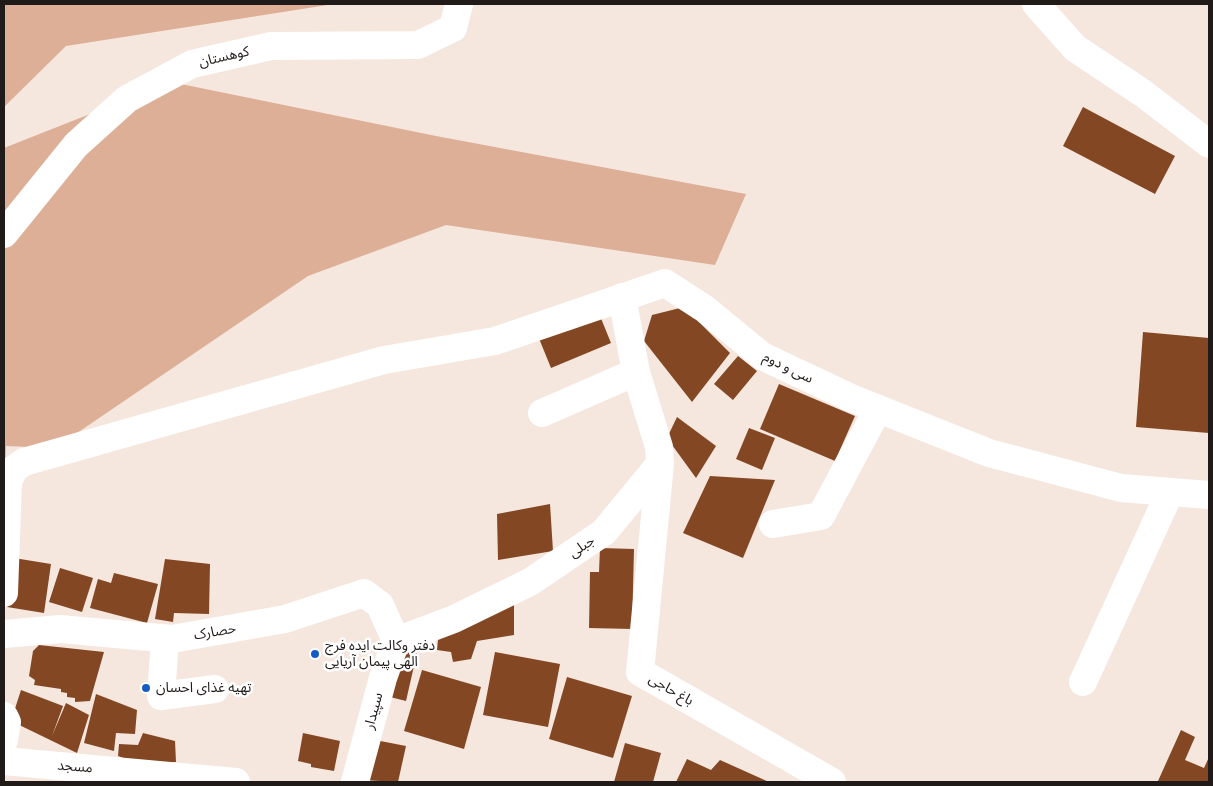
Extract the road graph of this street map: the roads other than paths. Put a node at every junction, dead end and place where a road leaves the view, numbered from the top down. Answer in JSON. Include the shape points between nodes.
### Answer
{"nodes":[{"id":1,"x":459,"y":4,"type":"edge"},
{"id":2,"x":1036,"y":4,"type":"edge"},
{"id":3,"x":1209,"y":144,"type":"edge"},
{"id":4,"x":4,"y":234,"type":"edge"},
{"id":5,"x":622,"y":297,"type":"junction"},
{"id":6,"x":636,"y":372,"type":"junction"},
{"id":7,"x":878,"y":409,"type":"junction"},
{"id":8,"x":542,"y":413,"type":"dead end"},
{"id":9,"x":660,"y":464,"type":"junction"},
{"id":10,"x":1170,"y":492,"type":"junction"},
{"id":11,"x":1209,"y":495,"type":"edge"},
{"id":12,"x":773,"y":524,"type":"dead end"},
{"id":13,"x":4,"y":593,"type":"edge"},
{"id":14,"x":4,"y":634,"type":"edge"},
{"id":15,"x":165,"y":638,"type":"junction"},
{"id":16,"x":396,"y":641,"type":"junction"},
{"id":17,"x":1083,"y":682,"type":"dead end"},
{"id":18,"x":215,"y":689,"type":"dead end"},
{"id":19,"x":4,"y":716,"type":"edge"},
{"id":20,"x":4,"y":740,"type":"edge"},
{"id":21,"x":4,"y":761,"type":"edge"},
{"id":22,"x":236,"y":782,"type":"edge"},
{"id":23,"x":355,"y":782,"type":"edge"},
{"id":24,"x":832,"y":782,"type":"edge"}],
"edges":[{"from":1,"to":4,"type":"street","name":"کوهستان","via":[[453,28],[418,45],[271,46],[192,64],[127,99],[98,125],[76,145]]},
{"from":2,"to":3,"type":"street","via":[[1075,48],[1144,94]]},
{"from":5,"to":6,"type":"street"},
{"from":5,"to":7,"type":"street","name":"سی و دوم","via":[[666,283],[705,309],[762,356]]},
{"from":5,"to":13,"type":"street","name":"سی و دوم","via":[[495,341],[384,360],[24,462],[14,469],[8,482]]},
{"from":6,"to":8,"type":"street"},
{"from":6,"to":9,"type":"street"},
{"from":7,"to":10,"type":"street","name":"سی و دوم","via":[[989,453],[1122,488]]},
{"from":7,"to":12,"type":"street","via":[[821,516]]},
{"from":9,"to":16,"type":"street","name":"جبلی","via":[[604,532],[530,582],[437,626]]},
{"from":9,"to":24,"type":"street","name":"باغ حاجی","via":[[640,672]]},
{"from":10,"to":11,"type":"street","name":"سی و دوم"},
{"from":10,"to":17,"type":"street"},
{"from":14,"to":15,"type":"street","name":"حصارک","via":[[60,629]]},
{"from":15,"to":16,"type":"street","name":"حصارک","via":[[285,619],[364,593],[380,605]]},
{"from":15,"to":18,"type":"street","via":[[161,696]]},
{"from":16,"to":23,"type":"street","name":"سپیدار"},
{"from":19,"to":20,"type":"street","via":[[7,722]]},
{"from":21,"to":22,"type":"street","name":"مسجد"}]}
